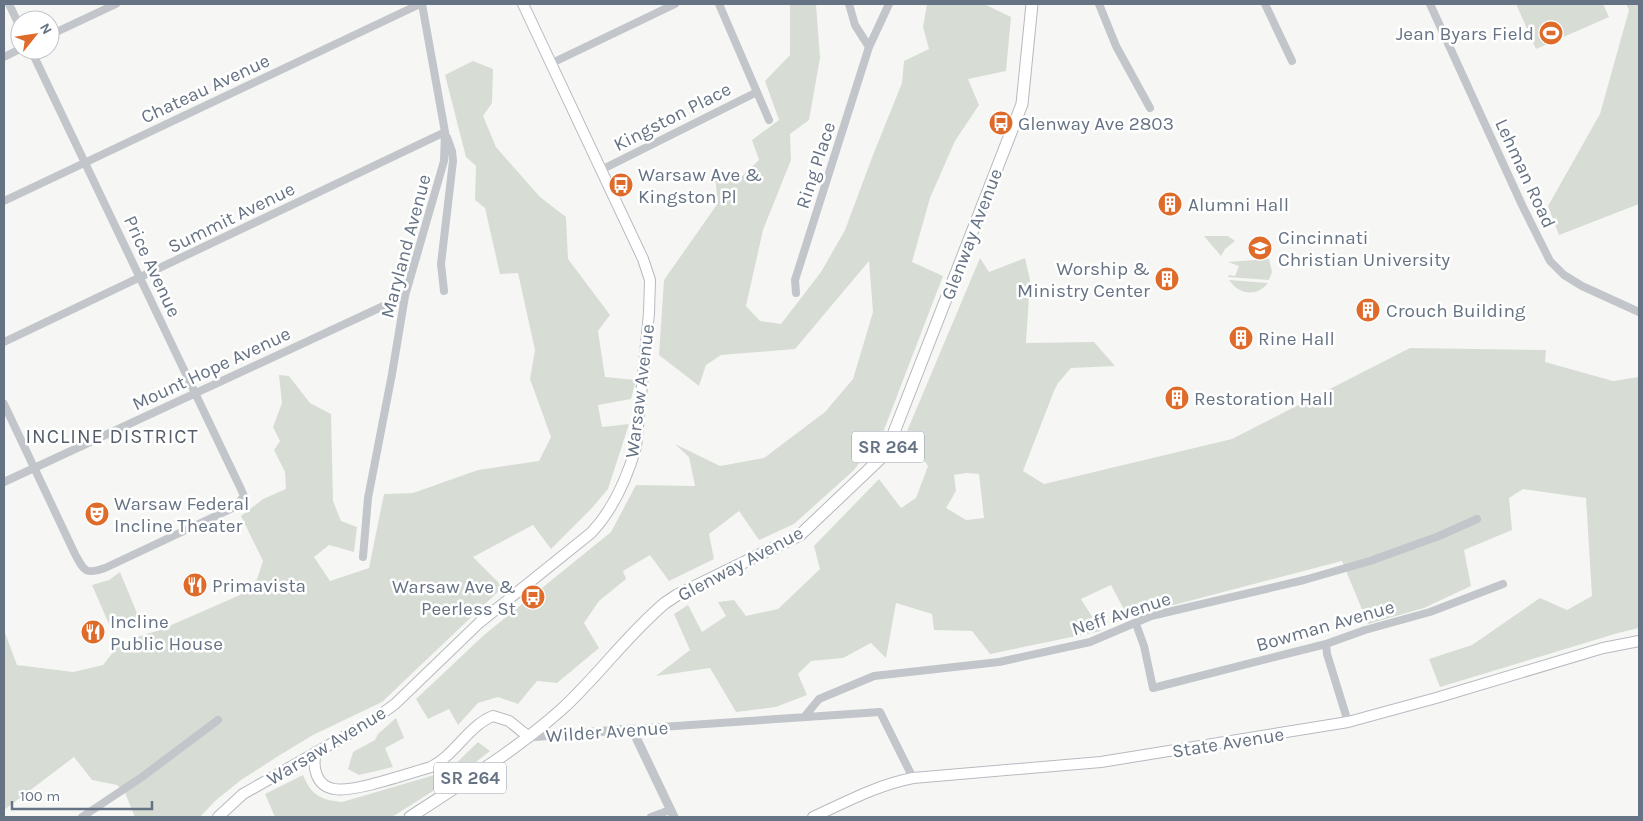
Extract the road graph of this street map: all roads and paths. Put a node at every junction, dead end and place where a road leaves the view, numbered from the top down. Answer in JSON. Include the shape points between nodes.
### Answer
{"nodes":[{"id":1,"x":116,"y":4,"type":"edge"},
{"id":2,"x":421,"y":4,"type":"edge"},
{"id":3,"x":523,"y":4,"type":"edge"},
{"id":4,"x":675,"y":4,"type":"edge"},
{"id":5,"x":719,"y":4,"type":"edge"},
{"id":6,"x":849,"y":4,"type":"edge"},
{"id":7,"x":890,"y":4,"type":"edge"},
{"id":8,"x":1032,"y":4,"type":"edge"},
{"id":9,"x":1098,"y":4,"type":"edge"},
{"id":10,"x":1265,"y":4,"type":"edge"},
{"id":11,"x":1430,"y":4,"type":"edge"},
{"id":12,"x":60,"y":30,"type":"edge"},
{"id":13,"x":869,"y":47,"type":"junction"},
{"id":14,"x":36,"y":60,"type":"edge"},
{"id":15,"x":1292,"y":61,"type":"dead end"},
{"id":16,"x":552,"y":63,"type":"junction"},
{"id":17,"x":757,"y":92,"type":"junction"},
{"id":18,"x":1150,"y":108,"type":"dead end"},
{"id":19,"x":769,"y":120,"type":"dead end"},
{"id":20,"x":445,"y":132,"type":"junction"},
{"id":21,"x":86,"y":162,"type":"junction"},
{"id":22,"x":601,"y":170,"type":"junction"},
{"id":23,"x":4,"y":201,"type":"edge"},
{"id":24,"x":141,"y":278,"type":"junction"},
{"id":25,"x":444,"y":291,"type":"dead end"},
{"id":26,"x":796,"y":293,"type":"dead end"},
{"id":27,"x":405,"y":296,"type":"junction"},
{"id":28,"x":1639,"y":312,"type":"edge"},
{"id":29,"x":4,"y":342,"type":"edge"},
{"id":30,"x":195,"y":394,"type":"junction"},
{"id":31,"x":4,"y":404,"type":"edge"},
{"id":32,"x":34,"y":468,"type":"junction"},
{"id":33,"x":4,"y":482,"type":"edge"},
{"id":34,"x":1477,"y":519,"type":"dead end"},
{"id":35,"x":363,"y":557,"type":"dead end"},
{"id":36,"x":1503,"y":584,"type":"dead end"},
{"id":37,"x":1136,"y":624,"type":"junction"},
{"id":38,"x":1639,"y":640,"type":"edge"},
{"id":39,"x":1326,"y":644,"type":"junction"},
{"id":40,"x":805,"y":716,"type":"junction"},
{"id":41,"x":218,"y":720,"type":"dead end"},
{"id":42,"x":1348,"y":722,"type":"junction"},
{"id":43,"x":632,"y":729,"type":"junction"},
{"id":44,"x":528,"y":737,"type":"junction"},
{"id":45,"x":316,"y":752,"type":"junction"},
{"id":46,"x":913,"y":778,"type":"junction"},
{"id":47,"x":672,"y":813,"type":"edge"},
{"id":48,"x":82,"y":817,"type":"edge"},
{"id":49,"x":218,"y":817,"type":"edge"},
{"id":50,"x":410,"y":817,"type":"edge"},
{"id":51,"x":651,"y":817,"type":"edge"},
{"id":52,"x":814,"y":817,"type":"edge"}],
"edges":[{"from":1,"to":12,"type":"street"},
{"from":2,"to":20,"type":"street","name":"Maryland Avenue"},
{"from":2,"to":21,"type":"street","name":"Chateau Avenue"},
{"from":3,"to":16,"type":"main road","name":"Warsaw Avenue"},
{"from":4,"to":16,"type":"street"},
{"from":5,"to":17,"type":"street"},
{"from":6,"to":13,"type":"street","via":[[855,25]]},
{"from":7,"to":13,"type":"street","name":"Ring Place"},
{"from":8,"to":44,"type":"main road","name":"Glenway Avenue","number":"SR 264","via":[[1022,104],[887,450],[800,535],[665,603],[563,708]]},
{"from":9,"to":18,"type":"street","via":[[1116,46]]},
{"from":10,"to":15,"type":"street"},
{"from":11,"to":28,"type":"street","name":"Lehman Road","via":[[1550,260],[1564,275],[1582,286]]},
{"from":13,"to":26,"type":"street","name":"Ring Place","via":[[795,280]]},
{"from":14,"to":21,"type":"street","name":"Price Avenue"},
{"from":16,"to":22,"type":"main road","name":"Warsaw Avenue"},
{"from":17,"to":19,"type":"street"},
{"from":17,"to":22,"type":"street","name":"Kingston Place"},
{"from":20,"to":24,"type":"street","name":"Summit Avenue"},
{"from":20,"to":25,"type":"street","via":[[454,161],[441,264]]},
{"from":20,"to":27,"type":"street","name":"Maryland Avenue","via":[[441,174]]},
{"from":21,"to":23,"type":"street","name":"Chateau Avenue"},
{"from":21,"to":24,"type":"street","name":"Price Avenue"},
{"from":22,"to":45,"type":"main road","name":"Warsaw Avenue","via":[[643,258],[650,280],[636,447],[612,505],[590,533],[479,623],[396,704]]},
{"from":24,"to":29,"type":"street","name":"Summit Avenue"},
{"from":24,"to":30,"type":"street","name":"Price Avenue"},
{"from":27,"to":30,"type":"street","name":"Mount Hope Avenue"},
{"from":27,"to":35,"type":"street","name":"Maryland Avenue","via":[[368,498]]},
{"from":30,"to":32,"type":"street","name":"Mount Hope Avenue"},
{"from":30,"to":32,"type":"street","name":"Price Avenue","via":[[244,496],[235,507],[105,568],[95,572],[84,569]]},
{"from":31,"to":32,"type":"street"},
{"from":32,"to":33,"type":"street","name":"Mount Hope Avenue"},
{"from":34,"to":37,"type":"street","name":"Neff Avenue","via":[[1370,561],[1151,616]]},
{"from":36,"to":39,"type":"street","name":"Bowman Avenue","via":[[1430,612]]},
{"from":37,"to":39,"type":"street","name":"Bowman Avenue","via":[[1153,688]]},
{"from":37,"to":40,"type":"street","name":"Neff Avenue","via":[[1090,642],[999,662],[874,676],[818,699]]},
{"from":38,"to":42,"type":"main road","name":"State Avenue"},
{"from":39,"to":42,"type":"street"},
{"from":40,"to":43,"type":"street","name":"Wilder Avenue"},
{"from":40,"to":46,"type":"street","name":"Wilder Avenue","via":[[880,712]]},
{"from":41,"to":48,"type":"street"},
{"from":42,"to":46,"type":"main road","name":"State Avenue","via":[[1100,762]]},
{"from":43,"to":44,"type":"street","name":"Wilder Avenue"},
{"from":43,"to":47,"type":"street"},
{"from":44,"to":45,"type":"main road","name":"Wilder Avenue","via":[[509,721],[492,716],[480,722],[450,754],[431,767],[343,790],[326,787],[321,782],[315,767]]},
{"from":44,"to":50,"type":"main road","name":"Glenway Avenue","number":"SR 264"},
{"from":45,"to":49,"type":"main road","name":"Warsaw Avenue","via":[[243,794]]},
{"from":46,"to":52,"type":"main road","name":"State Avenue","via":[[878,787]]},
{"from":47,"to":51,"type":"street"}]}
